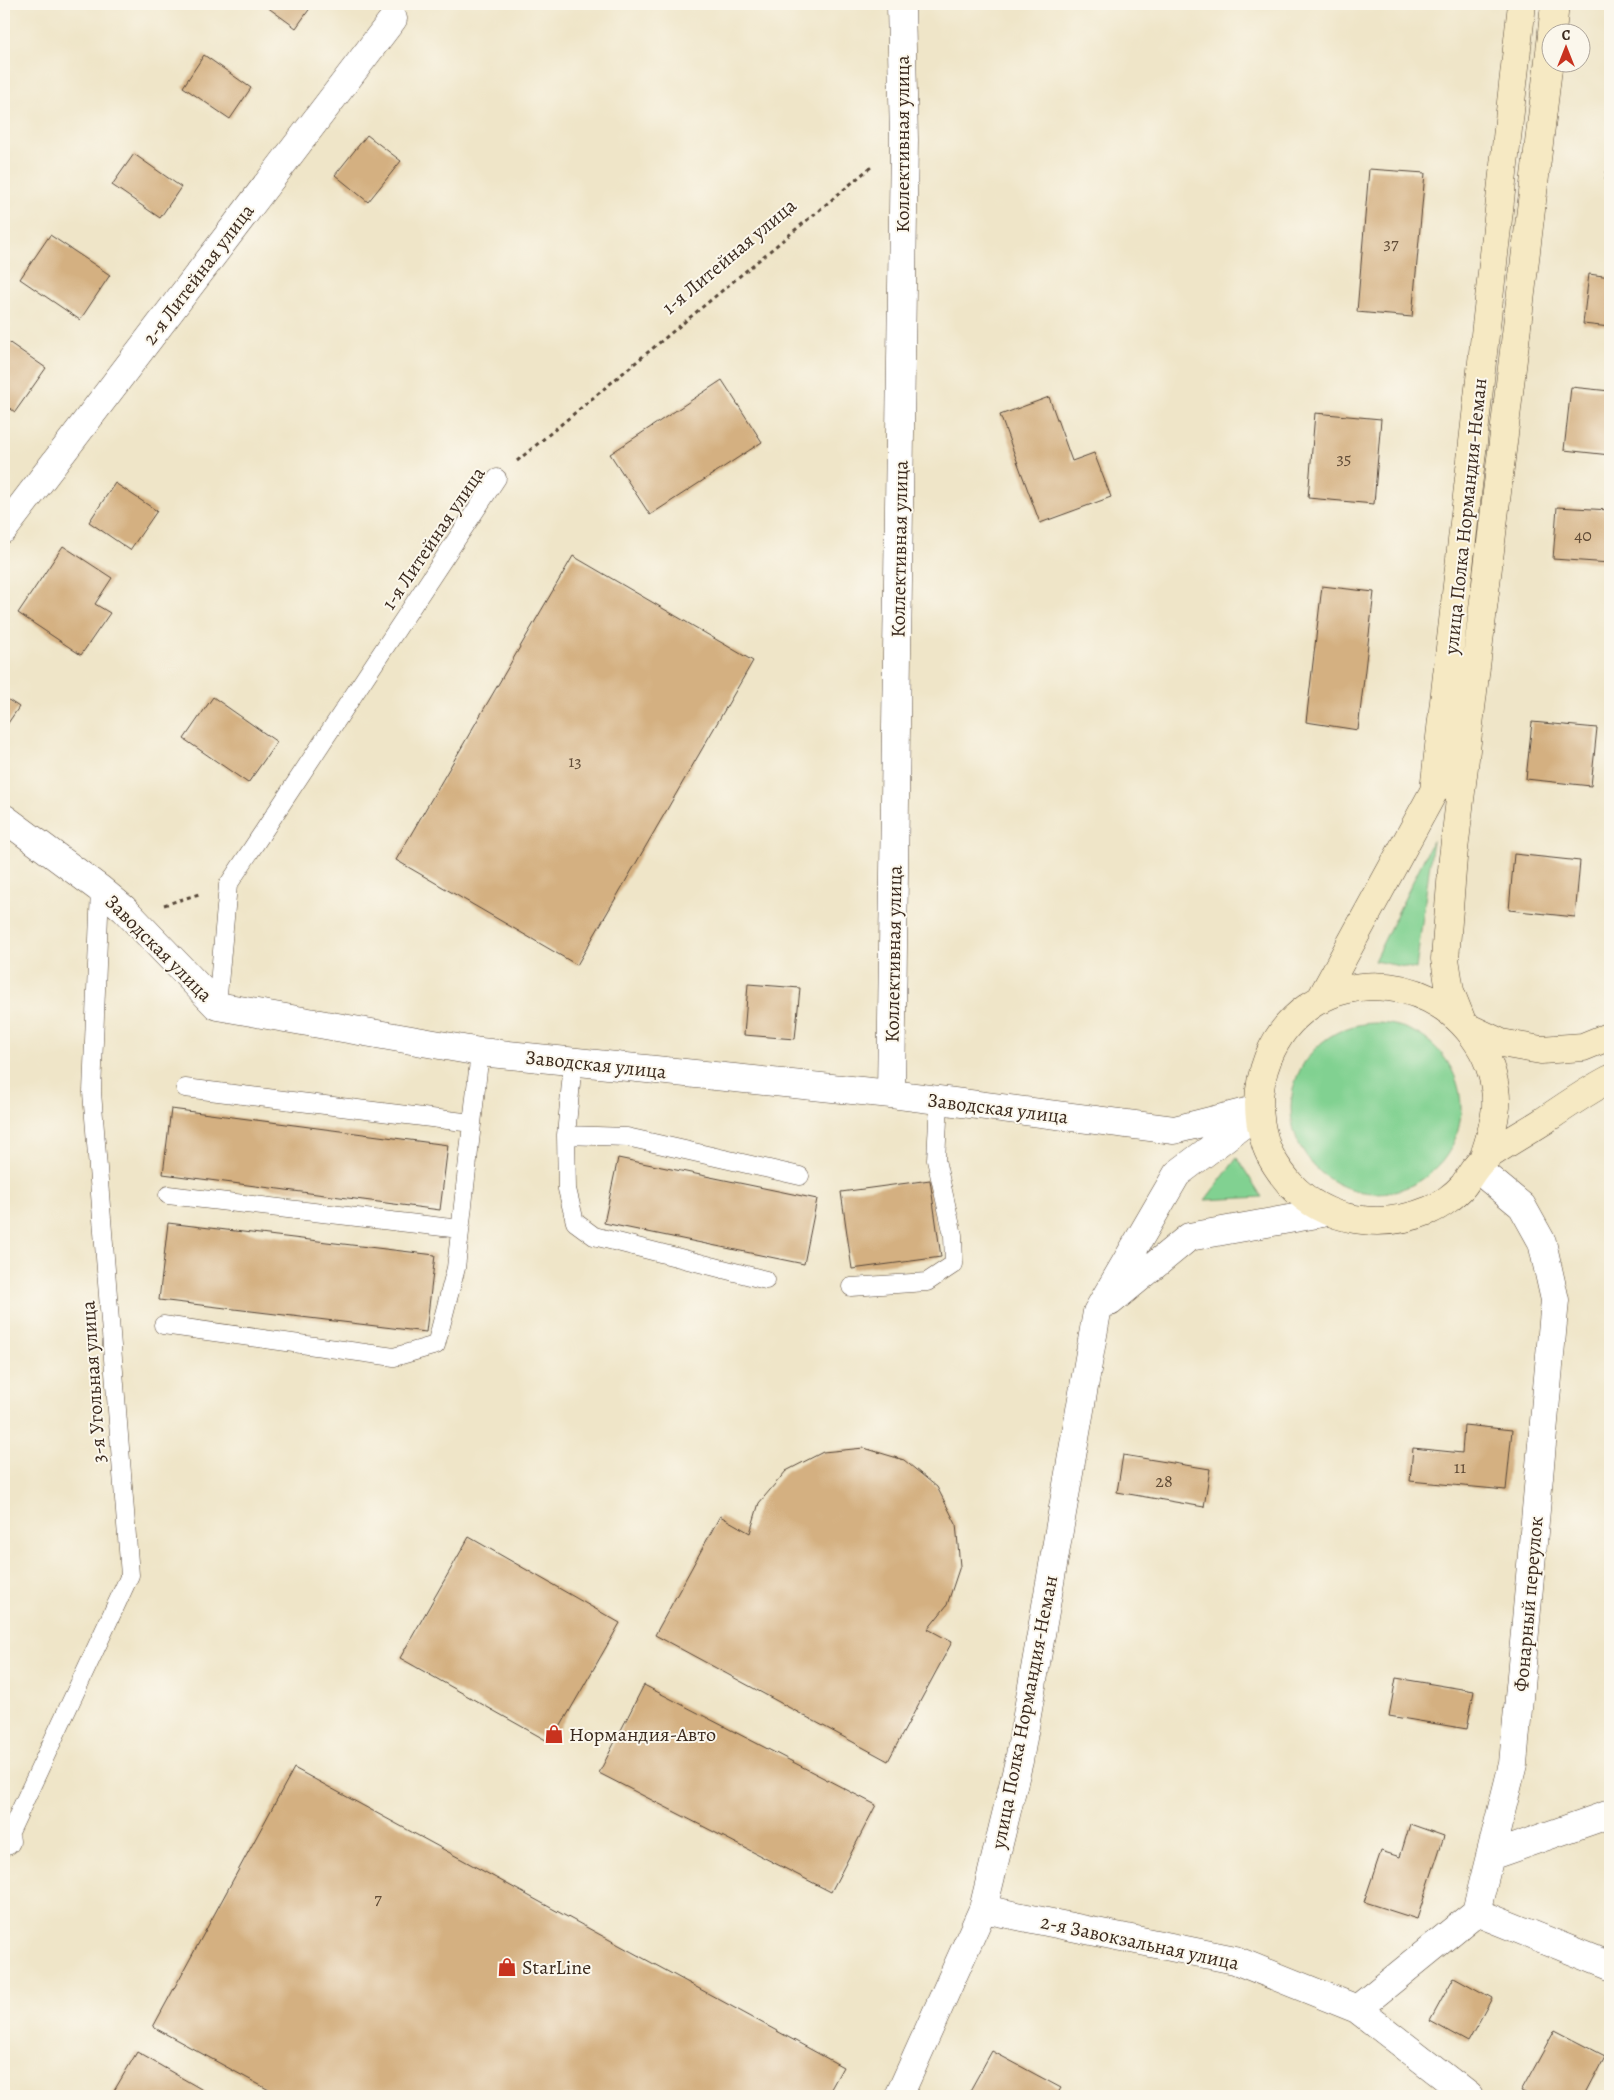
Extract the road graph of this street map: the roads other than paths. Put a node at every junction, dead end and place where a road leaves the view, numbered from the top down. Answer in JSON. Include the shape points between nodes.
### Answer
{"nodes":[{"id":1,"x":901,"y":4,"type":"edge"},
{"id":2,"x":1522,"y":4,"type":"edge"},
{"id":3,"x":1555,"y":4,"type":"edge"},
{"id":4,"x":393,"y":19,"type":"dead end"},
{"id":5,"x":1553,"y":22,"type":"edge"},
{"id":6,"x":1547,"y":72,"type":"edge"},
{"id":7,"x":497,"y":478,"type":"road end"},
{"id":8,"x":4,"y":528,"type":"edge"},
{"id":9,"x":4,"y":818,"type":"edge"},
{"id":10,"x":100,"y":889,"type":"junction"},
{"id":11,"x":1320,"y":1000,"type":"junction"},
{"id":12,"x":217,"y":1006,"type":"junction"},
{"id":13,"x":1465,"y":1024,"type":"junction"},
{"id":14,"x":1610,"y":1036,"type":"edge"},
{"id":15,"x":480,"y":1052,"type":"junction"},
{"id":16,"x":572,"y":1062,"type":"junction"},
{"id":17,"x":1610,"y":1079,"type":"edge"},
{"id":18,"x":185,"y":1088,"type":"dead end"},
{"id":19,"x":891,"y":1094,"type":"junction"},
{"id":20,"x":939,"y":1100,"type":"junction"},
{"id":21,"x":1258,"y":1111,"type":"junction"},
{"id":22,"x":472,"y":1123,"type":"junction"},
{"id":23,"x":566,"y":1135,"type":"junction"},
{"id":24,"x":1479,"y":1164,"type":"junction"},
{"id":25,"x":800,"y":1176,"type":"dead end"},
{"id":26,"x":168,"y":1195,"type":"dead end"},
{"id":27,"x":1328,"y":1212,"type":"junction"},
{"id":28,"x":460,"y":1229,"type":"junction"},
{"id":29,"x":766,"y":1280,"type":"dead end"},
{"id":30,"x":851,"y":1287,"type":"dead end"},
{"id":31,"x":1098,"y":1312,"type":"junction"},
{"id":32,"x":163,"y":1325,"type":"dead end"},
{"id":33,"x":1610,"y":1814,"type":"edge"},
{"id":34,"x":4,"y":1842,"type":"edge"},
{"id":35,"x":1490,"y":1856,"type":"junction"},
{"id":36,"x":983,"y":1909,"type":"junction"},
{"id":37,"x":1476,"y":1912,"type":"junction"},
{"id":38,"x":1610,"y":1966,"type":"edge"},
{"id":39,"x":1357,"y":2009,"type":"junction"},
{"id":40,"x":899,"y":2096,"type":"edge"},
{"id":41,"x":1470,"y":2096,"type":"edge"}],
"edges":[{"from":1,"to":19,"type":"street","name":"Коллективная улица","via":[[904,140]]},
{"from":2,"to":11,"type":"main road","name":"улица Полка Нормандия-Неман","via":[[1434,791]]},
{"from":3,"to":5,"type":"main road","name":"улица Полка Нормандия-Неман"},
{"from":4,"to":8,"type":"street","name":"2-я Литейная улица"},
{"from":6,"to":13,"type":"main road","name":"улица Полка Нормандия-Неман","via":[[1453,858],[1446,959],[1450,991]]},
{"from":7,"to":12,"type":"lane","name":"1-я Литейная улица","via":[[228,885]]},
{"from":9,"to":10,"type":"street","name":"Заводская улица"},
{"from":10,"to":12,"type":"street","name":"Заводская улица","via":[[124,909]]},
{"from":10,"to":34,"type":"lane","name":"3-я Угольная улица","via":[[92,1092],[130,1575]]},
{"from":11,"to":13,"type":"main road","via":[[1348,989],[1386,986],[1436,1001]]},
{"from":11,"to":21,"type":"main road","via":[[1294,1020],[1274,1046],[1261,1076]]},
{"from":12,"to":15,"type":"street","name":"Заводская улица"},
{"from":13,"to":14,"type":"main road","via":[[1501,1042],[1541,1050],[1583,1047]]},
{"from":13,"to":24,"type":"main road","via":[[1484,1052],[1493,1078],[1496,1105],[1492,1133]]},
{"from":15,"to":16,"type":"street","name":"Заводская улица"},
{"from":15,"to":22,"type":"lane"},
{"from":16,"to":19,"type":"street","name":"Заводская улица"},
{"from":16,"to":23,"type":"lane"},
{"from":17,"to":24,"type":"main road"},
{"from":18,"to":22,"type":"lane"},
{"from":19,"to":20,"type":"street","name":"Заводская улица"},
{"from":20,"to":21,"type":"street","name":"Заводская улица","via":[[1174,1130]]},
{"from":20,"to":30,"type":"lane","via":[[936,1160],[953,1234],[954,1264],[928,1282]]},
{"from":21,"to":27,"type":"main road","via":[[1265,1144],[1280,1172],[1301,1195]]},
{"from":21,"to":31,"type":"street","name":"улица Полка Нормандия-Неман","via":[[1177,1174]]},
{"from":22,"to":28,"type":"lane"},
{"from":23,"to":25,"type":"lane","via":[[627,1137]]},
{"from":23,"to":29,"type":"lane","via":[[567,1189],[575,1222],[594,1236]]},
{"from":24,"to":27,"type":"main road","via":[[1461,1188],[1432,1209],[1398,1221],[1362,1222]]},
{"from":24,"to":35,"type":"street","name":"Фонарный переулок","via":[[1522,1206],[1542,1242],[1555,1300],[1513,1764]]},
{"from":26,"to":28,"type":"lane"},
{"from":27,"to":31,"type":"street","via":[[1189,1237]]},
{"from":28,"to":32,"type":"lane","via":[[456,1268],[436,1345],[394,1357]]},
{"from":31,"to":36,"type":"street","name":"улица Полка Нормандия-Неман","via":[[1019,1761]]},
{"from":33,"to":35,"type":"street"},
{"from":35,"to":37,"type":"street","name":"Фонарный переулок"},
{"from":36,"to":39,"type":"street","name":"2-я Завокзальная улица","via":[[1235,1960]]},
{"from":36,"to":40,"type":"street","name":"улица Полка Нормандия-Неман"},
{"from":37,"to":38,"type":"street"},
{"from":37,"to":39,"type":"street"},
{"from":39,"to":41,"type":"street","name":"2-я Завокзальная улица"}]}
